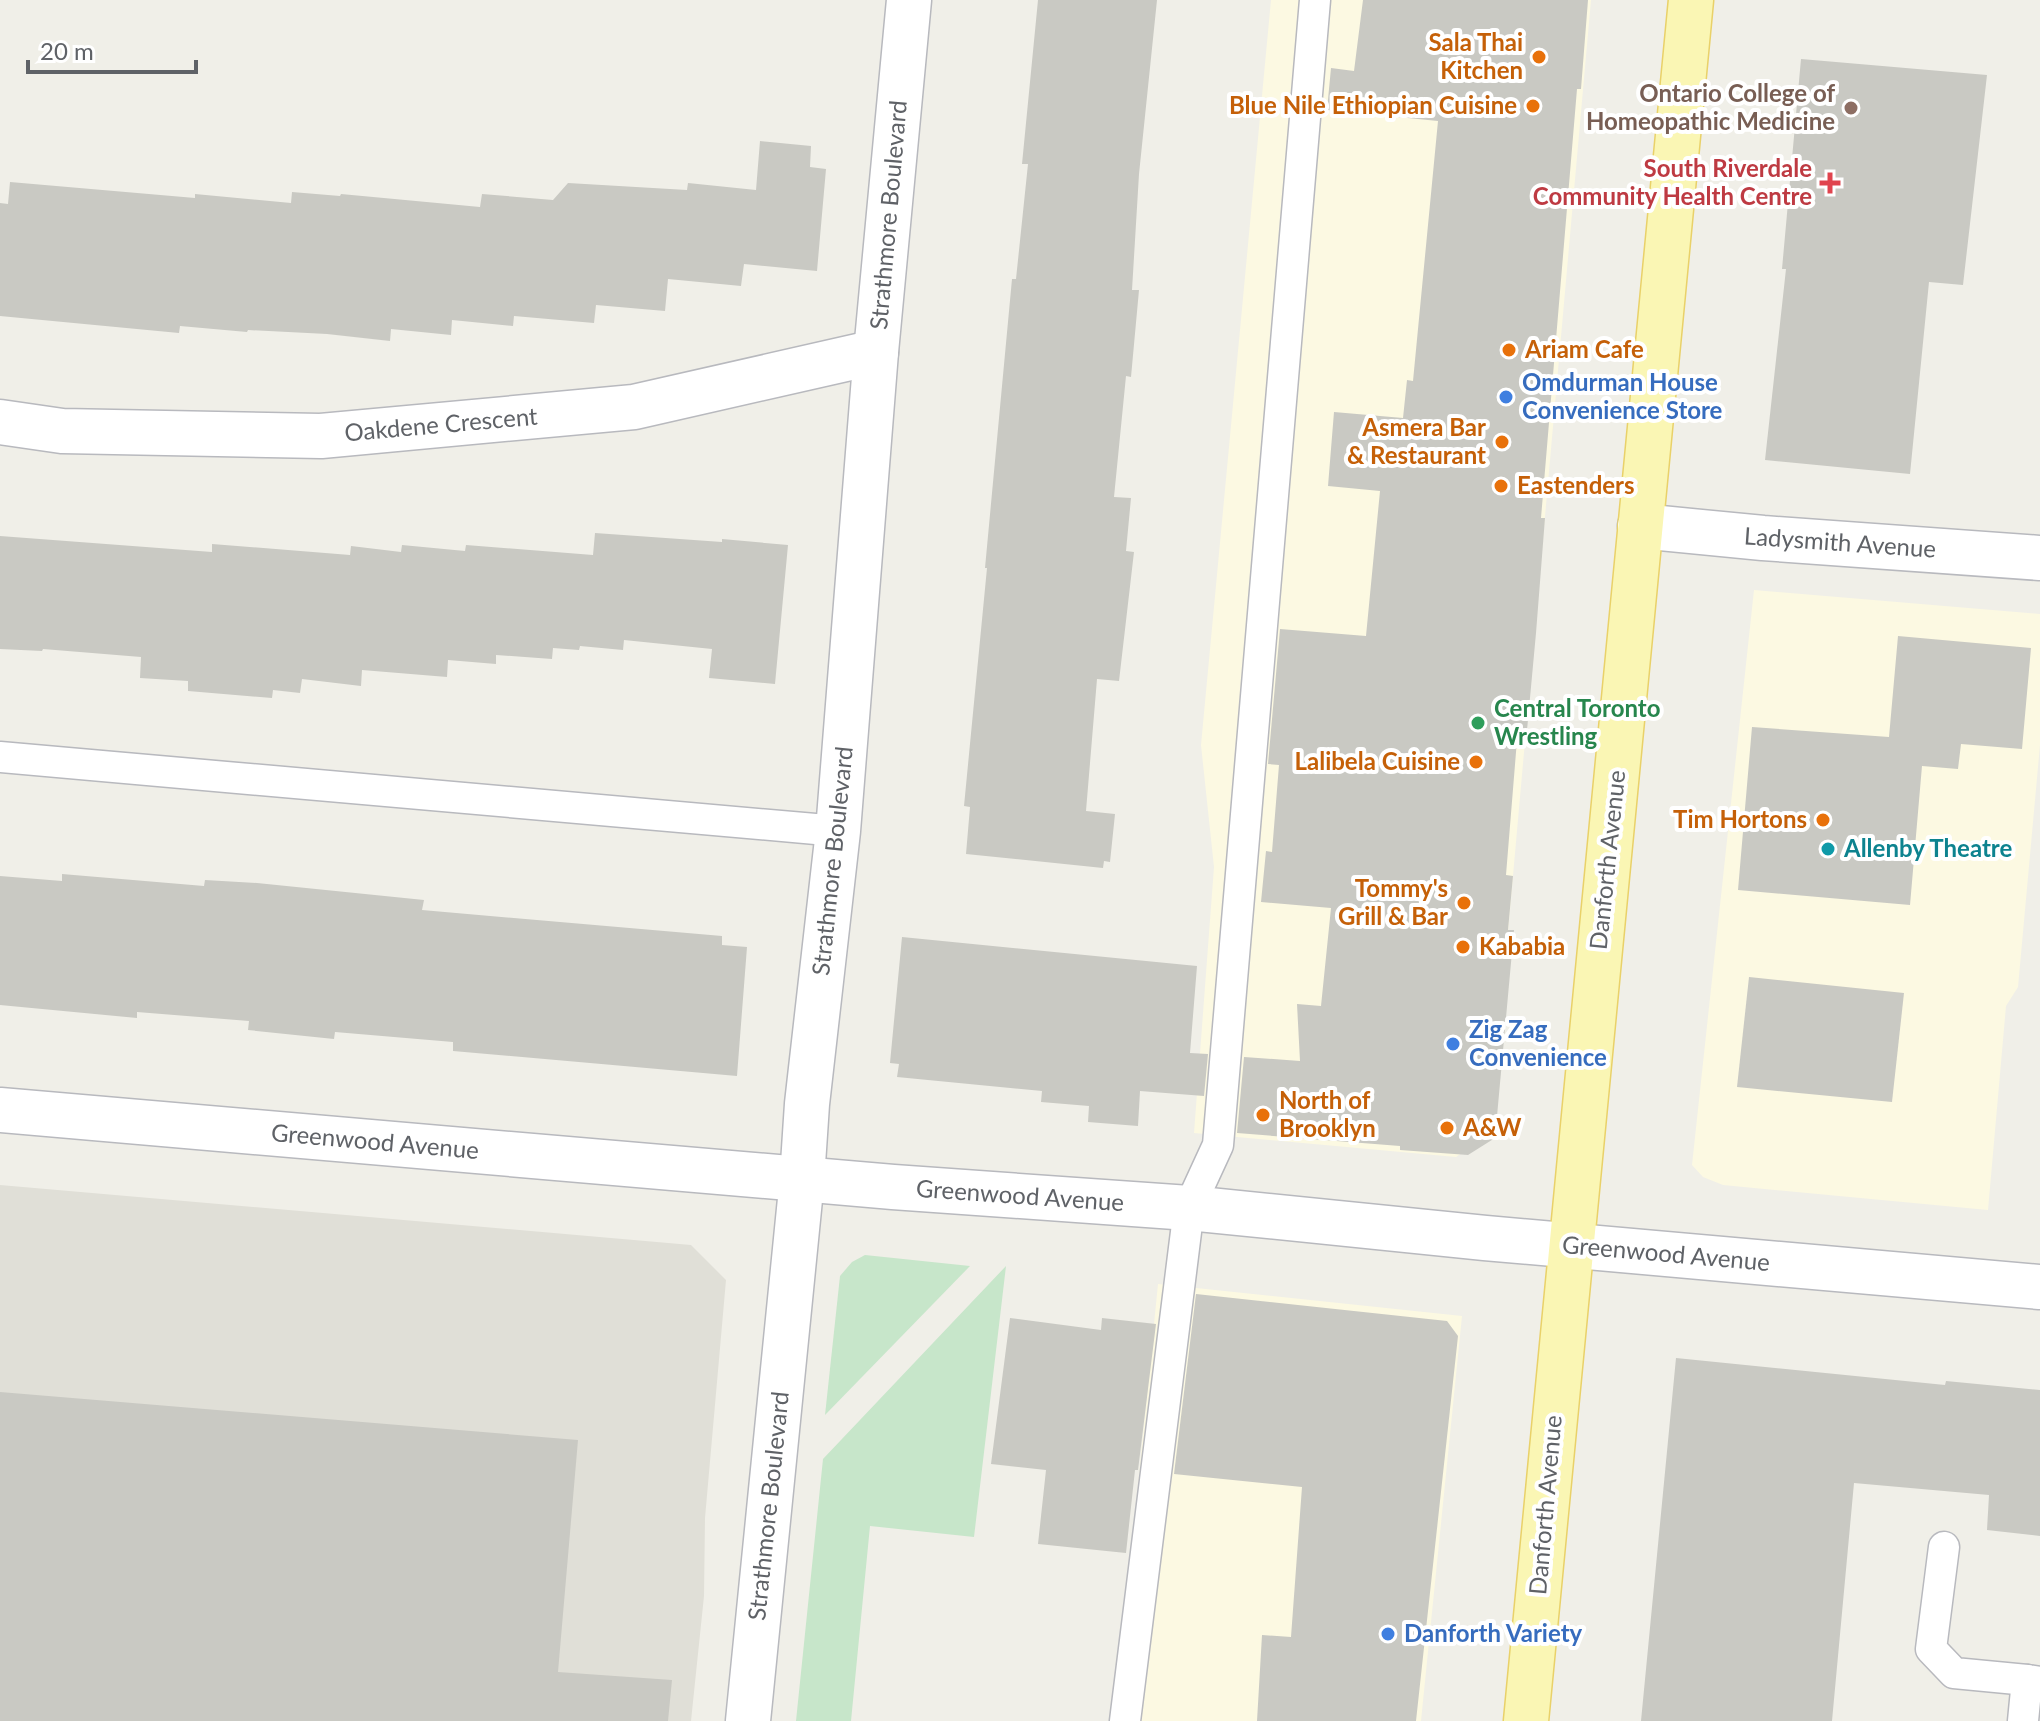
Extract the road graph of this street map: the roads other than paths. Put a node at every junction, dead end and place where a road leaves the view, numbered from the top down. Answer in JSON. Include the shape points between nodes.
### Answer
{"nodes":[{"id":1,"x":909,"y":0,"type":"edge"},
{"id":2,"x":1315,"y":0,"type":"edge"},
{"id":3,"x":1691,"y":0,"type":"edge"},
{"id":4,"x":876,"y":352,"type":"junction"},
{"id":5,"x":0,"y":422,"type":"edge"},
{"id":6,"x":1640,"y":526,"type":"junction"},
{"id":7,"x":2040,"y":558,"type":"edge"},
{"id":8,"x":0,"y":757,"type":"edge"},
{"id":9,"x":838,"y":831,"type":"junction"},
{"id":10,"x":0,"y":1110,"type":"edge"},
{"id":11,"x":802,"y":1179,"type":"junction"},
{"id":12,"x":1189,"y":1208,"type":"junction"},
{"id":13,"x":1570,"y":1245,"type":"junction"},
{"id":14,"x":2040,"y":1287,"type":"edge"},
{"id":15,"x":1944,"y":1547,"type":"dead end"},
{"id":16,"x":2033,"y":1681,"type":"edge"},
{"id":17,"x":748,"y":1721,"type":"edge"},
{"id":18,"x":1125,"y":1721,"type":"edge"},
{"id":19,"x":1526,"y":1721,"type":"edge"},
{"id":20,"x":2023,"y":1721,"type":"edge"}],
"edges":[{"from":1,"to":4,"type":"street","name":"Strathmore Boulevard"},
{"from":2,"to":12,"type":"lane","via":[[1218,1145]]},
{"from":3,"to":6,"type":"main road","name":"Danforth Avenue"},
{"from":4,"to":5,"type":"street","name":"Oakdene Crescent","via":[[634,407],[321,436],[62,431]]},
{"from":4,"to":9,"type":"street","name":"Strathmore Boulevard"},
{"from":6,"to":7,"type":"street","name":"Ladysmith Avenue"},
{"from":6,"to":13,"type":"main road","name":"Danforth Avenue"},
{"from":8,"to":9,"type":"lane"},
{"from":9,"to":11,"type":"street","name":"Strathmore Boulevard"},
{"from":10,"to":11,"type":"street","name":"Greenwood Avenue"},
{"from":11,"to":12,"type":"street","name":"Greenwood Avenue"},
{"from":11,"to":17,"type":"street","name":"Strathmore Boulevard"},
{"from":12,"to":13,"type":"street","name":"Greenwood Avenue"},
{"from":12,"to":18,"type":"lane"},
{"from":13,"to":14,"type":"street","name":"Greenwood Avenue"},
{"from":13,"to":19,"type":"main road","name":"Danforth Avenue"},
{"from":15,"to":16,"type":"lane","via":[[1931,1649],[1954,1673]]},
{"from":16,"to":20,"type":"lane"}]}
